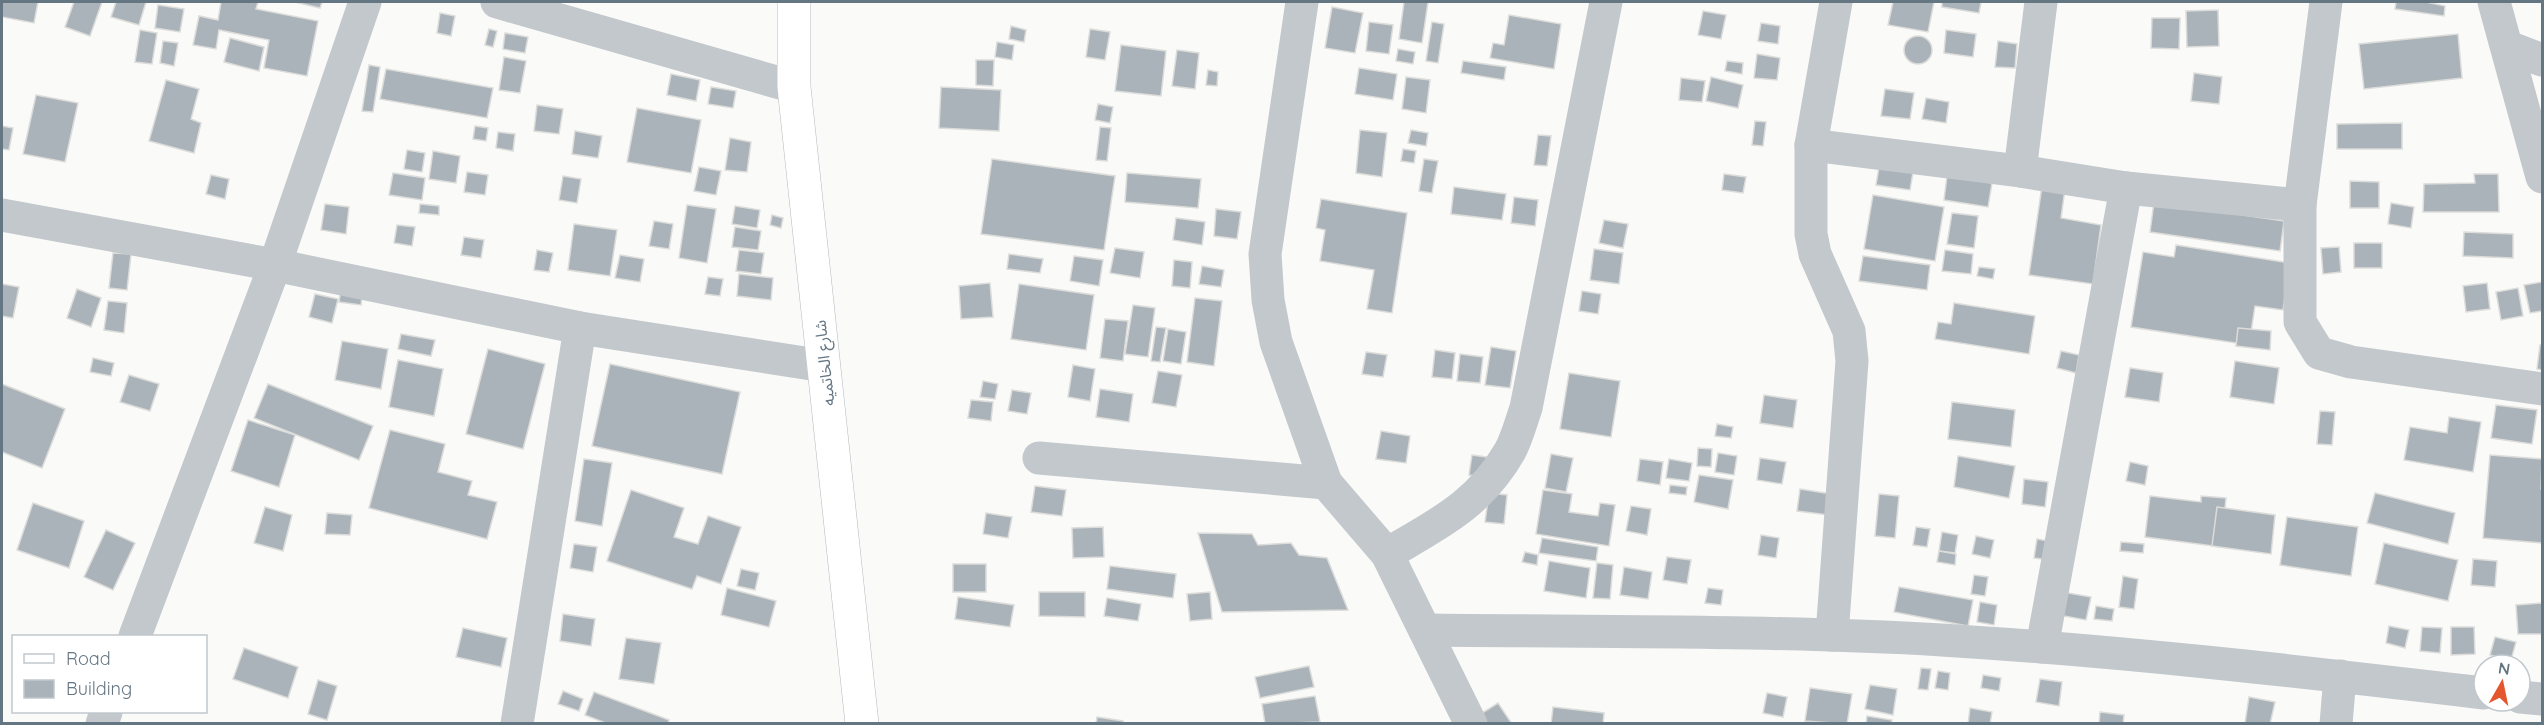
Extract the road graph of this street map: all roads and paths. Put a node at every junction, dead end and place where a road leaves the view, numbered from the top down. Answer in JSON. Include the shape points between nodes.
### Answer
{"nodes":[{"id":1,"x":365,"y":2,"type":"edge"},
{"id":2,"x":497,"y":2,"type":"edge"},
{"id":3,"x":794,"y":2,"type":"edge"},
{"id":4,"x":1302,"y":2,"type":"edge"},
{"id":5,"x":1606,"y":2,"type":"edge"},
{"id":6,"x":1836,"y":2,"type":"edge"},
{"id":7,"x":2041,"y":2,"type":"edge"},
{"id":8,"x":2326,"y":2,"type":"edge"},
{"id":9,"x":2494,"y":2,"type":"edge"},
{"id":10,"x":2508,"y":47,"type":"junction"},
{"id":11,"x":2542,"y":60,"type":"edge"},
{"id":12,"x":794,"y":87,"type":"junction"},
{"id":13,"x":1811,"y":145,"type":"junction"},
{"id":14,"x":2020,"y":171,"type":"junction"},
{"id":15,"x":2542,"y":177,"type":"edge"},
{"id":16,"x":2126,"y":188,"type":"junction"},
{"id":17,"x":2300,"y":205,"type":"junction"},
{"id":18,"x":2,"y":215,"type":"edge"},
{"id":19,"x":275,"y":265,"type":"junction"},
{"id":20,"x":580,"y":328,"type":"junction"},
{"id":21,"x":824,"y":366,"type":"junction"},
{"id":22,"x":2542,"y":389,"type":"edge"},
{"id":23,"x":1039,"y":458,"type":"dead end"},
{"id":24,"x":1326,"y":483,"type":"junction"},
{"id":25,"x":1387,"y":554,"type":"junction"},
{"id":26,"x":1425,"y":630,"type":"junction"},
{"id":27,"x":135,"y":635,"type":"edge"},
{"id":28,"x":1832,"y":636,"type":"junction"},
{"id":29,"x":2042,"y":647,"type":"junction"},
{"id":30,"x":2340,"y":676,"type":"junction"},
{"id":31,"x":2472,"y":692,"type":"edge"},
{"id":32,"x":517,"y":723,"type":"edge"},
{"id":33,"x":862,"y":723,"type":"edge"},
{"id":34,"x":1471,"y":723,"type":"edge"},
{"id":35,"x":2336,"y":723,"type":"edge"}],
"edges":[{"from":1,"to":19,"type":"street"},
{"from":2,"to":12,"type":"street"},
{"from":3,"to":12,"type":"street","name":"شارع الخاتميه"},
{"from":4,"to":24,"type":"street","via":[[1265,254],[1276,342]]},
{"from":5,"to":25,"type":"street","via":[[1526,408],[1511,449],[1490,483],[1462,510]]},
{"from":6,"to":13,"type":"street"},
{"from":7,"to":14,"type":"street"},
{"from":8,"to":17,"type":"street"},
{"from":9,"to":10,"type":"street"},
{"from":10,"to":11,"type":"street"},
{"from":10,"to":15,"type":"street"},
{"from":12,"to":21,"type":"street","name":"شارع الخاتميه"},
{"from":13,"to":14,"type":"street"},
{"from":13,"to":28,"type":"street","via":[[1811,234],[1815,254],[1849,331],[1852,362]]},
{"from":14,"to":16,"type":"street"},
{"from":16,"to":17,"type":"street"},
{"from":16,"to":29,"type":"street"},
{"from":17,"to":22,"type":"street","via":[[2300,322],[2319,353],[2351,362]]},
{"from":18,"to":19,"type":"street"},
{"from":19,"to":20,"type":"street"},
{"from":19,"to":27,"type":"street"},
{"from":20,"to":21,"type":"street"},
{"from":20,"to":32,"type":"street"},
{"from":21,"to":33,"type":"street","name":"شارع الخاتميه"},
{"from":23,"to":24,"type":"street"},
{"from":24,"to":25,"type":"street"},
{"from":25,"to":26,"type":"street"},
{"from":26,"to":28,"type":"street"},
{"from":26,"to":34,"type":"street"},
{"from":28,"to":29,"type":"street"},
{"from":29,"to":30,"type":"street"},
{"from":30,"to":31,"type":"street"},
{"from":30,"to":35,"type":"street"}]}
